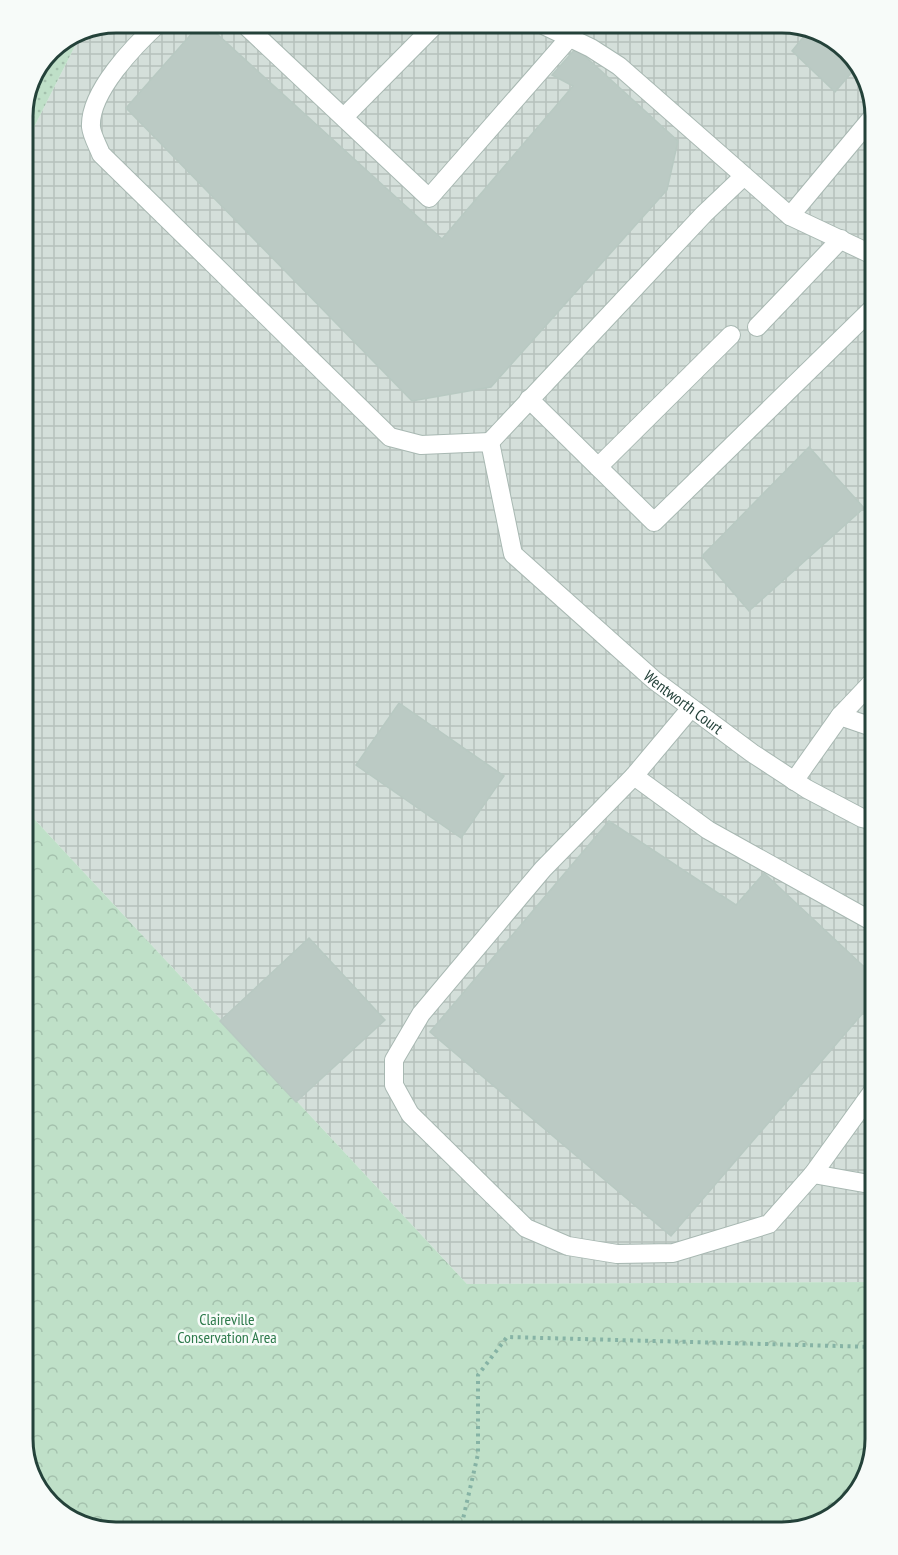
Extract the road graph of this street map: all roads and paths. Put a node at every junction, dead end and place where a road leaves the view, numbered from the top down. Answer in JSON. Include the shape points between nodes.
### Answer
{"nodes":[{"id":1,"x":147,"y":33,"type":"edge"},
{"id":2,"x":255,"y":33,"type":"edge"},
{"id":3,"x":427,"y":33,"type":"edge"},
{"id":4,"x":560,"y":33,"type":"edge"},
{"id":5,"x":570,"y":38,"type":"junction"},
{"id":6,"x":344,"y":117,"type":"junction"},
{"id":7,"x":865,"y":126,"type":"edge"},
{"id":8,"x":744,"y":176,"type":"junction"},
{"id":9,"x":790,"y":216,"type":"junction"},
{"id":10,"x":841,"y":239,"type":"junction"},
{"id":11,"x":865,"y":251,"type":"edge"},
{"id":12,"x":865,"y":316,"type":"edge"},
{"id":13,"x":757,"y":327,"type":"dead end"},
{"id":14,"x":731,"y":335,"type":"dead end"},
{"id":15,"x":529,"y":399,"type":"junction"},
{"id":16,"x":490,"y":442,"type":"junction"},
{"id":17,"x":598,"y":467,"type":"junction"},
{"id":18,"x":865,"y":690,"type":"edge"},
{"id":19,"x":691,"y":708,"type":"junction"},
{"id":20,"x":840,"y":716,"type":"junction"},
{"id":21,"x":865,"y":724,"type":"edge"},
{"id":22,"x":634,"y":776,"type":"junction"},
{"id":23,"x":794,"y":781,"type":"junction"},
{"id":24,"x":865,"y":819,"type":"edge"},
{"id":25,"x":865,"y":917,"type":"edge"},
{"id":26,"x":865,"y":1103,"type":"edge"},
{"id":27,"x":813,"y":1174,"type":"junction"},
{"id":28,"x":865,"y":1183,"type":"edge"},
{"id":29,"x":865,"y":1347,"type":"edge"},
{"id":30,"x":462,"y":1522,"type":"edge"}],
"edges":[{"from":1,"to":16,"type":"street","via":[[133,46],[95,103],[91,128],[101,154],[390,436],[421,445]]},
{"from":2,"to":6,"type":"street"},
{"from":3,"to":6,"type":"street"},
{"from":4,"to":5,"type":"street"},
{"from":5,"to":6,"type":"street","via":[[429,198]]},
{"from":5,"to":8,"type":"street","via":[[619,66]]},
{"from":7,"to":9,"type":"street"},
{"from":8,"to":9,"type":"street"},
{"from":8,"to":15,"type":"street"},
{"from":9,"to":10,"type":"street"},
{"from":10,"to":11,"type":"street"},
{"from":10,"to":13,"type":"street"},
{"from":12,"to":17,"type":"street","via":[[654,522]]},
{"from":14,"to":17,"type":"street"},
{"from":15,"to":16,"type":"street"},
{"from":15,"to":17,"type":"street"},
{"from":16,"to":19,"type":"street","name":"Wentworth Court","via":[[513,554],[654,680]]},
{"from":18,"to":20,"type":"street"},
{"from":19,"to":22,"type":"street"},
{"from":19,"to":23,"type":"street","name":"Wentworth Court"},
{"from":20,"to":21,"type":"street"},
{"from":20,"to":23,"type":"street"},
{"from":22,"to":25,"type":"street","via":[[708,830]]},
{"from":22,"to":27,"type":"street","via":[[543,869],[422,1014],[394,1060],[394,1085],[410,1114],[526,1228],[568,1246],[617,1254],[673,1253],[769,1224]]},
{"from":23,"to":24,"type":"street","name":"Wentworth Court"},
{"from":26,"to":27,"type":"street"},
{"from":27,"to":28,"type":"street"},
{"from":29,"to":30,"type":"path","via":[[507,1337],[478,1375],[478,1454]]}]}
